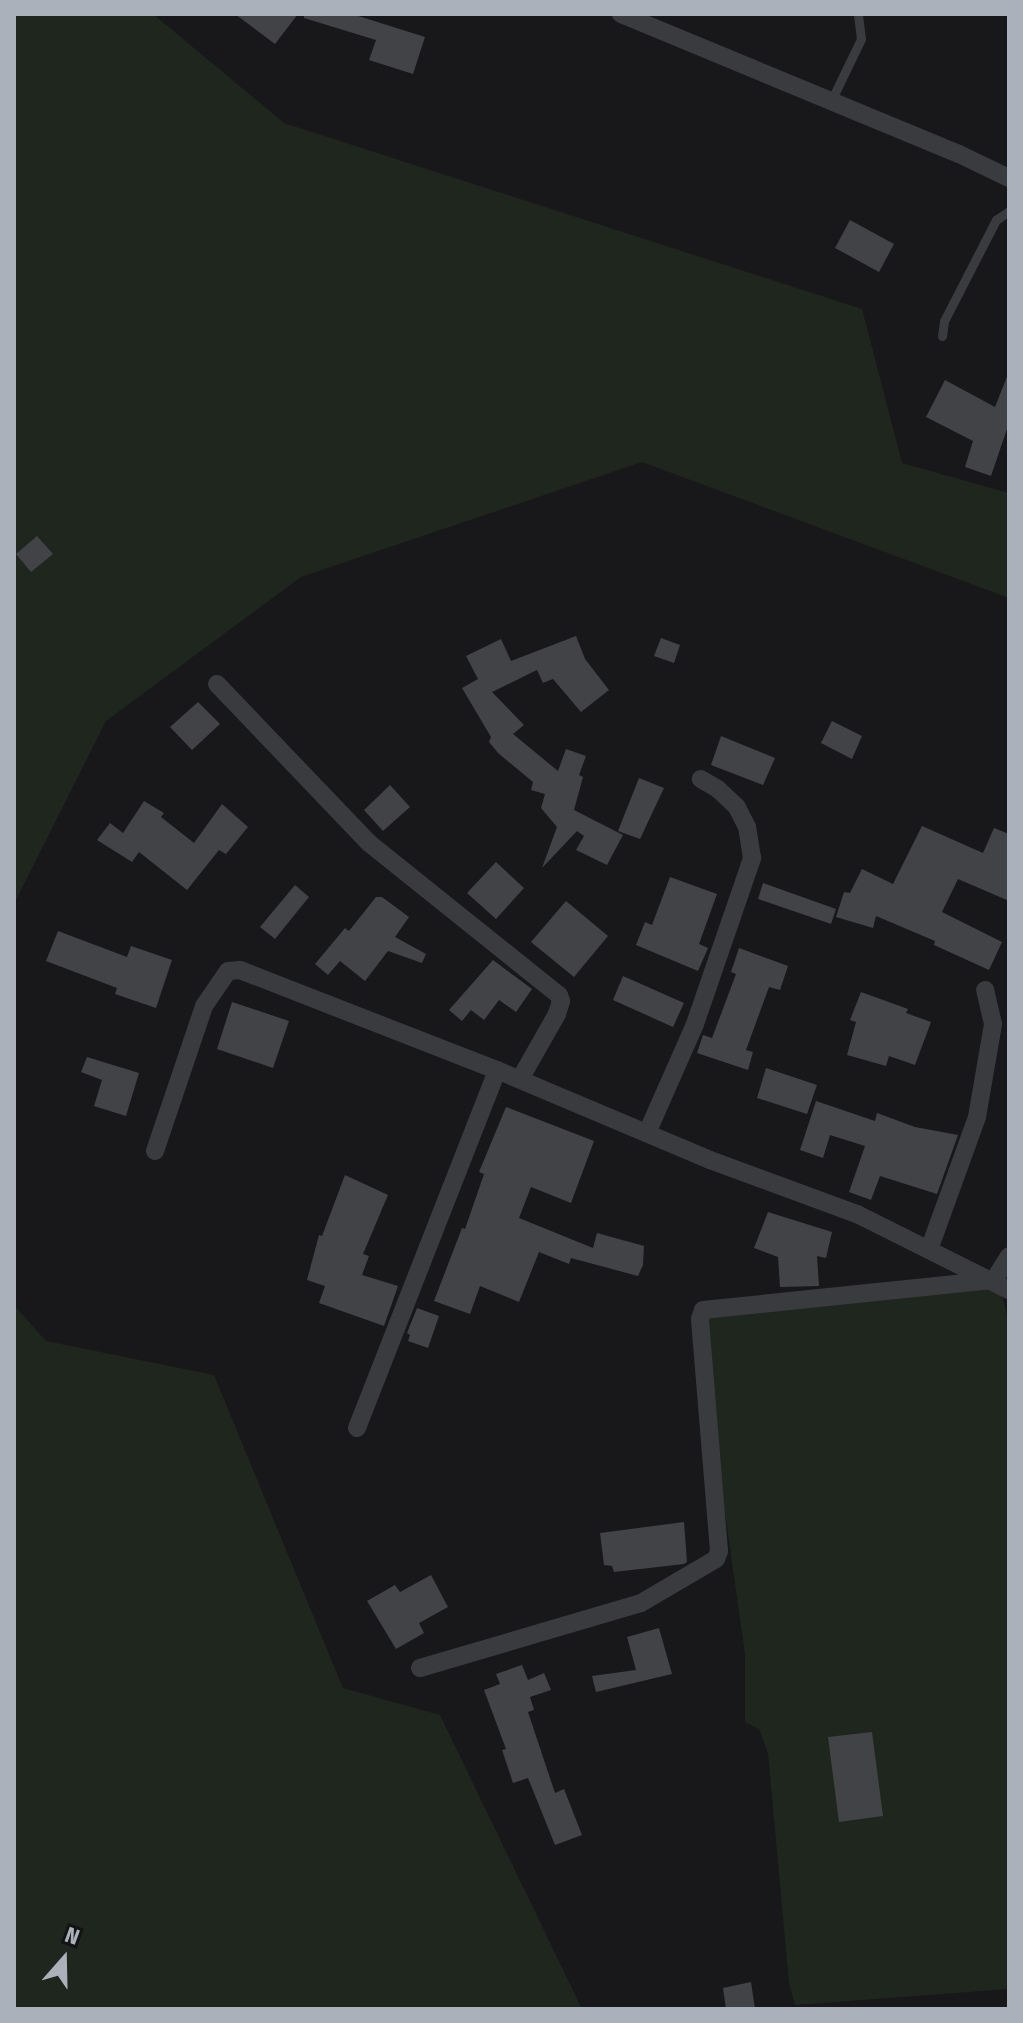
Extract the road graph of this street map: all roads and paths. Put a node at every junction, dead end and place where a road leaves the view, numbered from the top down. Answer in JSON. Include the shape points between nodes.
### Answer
{"nodes":[{"id":1,"x":621,"y":14,"type":"edge"},
{"id":2,"x":858,"y":14,"type":"edge"},
{"id":3,"x":654,"y":20,"type":"edge"},
{"id":4,"x":831,"y":101,"type":"junction"},
{"id":5,"x":1009,"y":178,"type":"edge"},
{"id":6,"x":1009,"y":211,"type":"edge"},
{"id":7,"x":942,"y":336,"type":"dead end"},
{"id":8,"x":217,"y":684,"type":"dead end"},
{"id":9,"x":701,"y":779,"type":"dead end"},
{"id":10,"x":985,"y":990,"type":"dead end"},
{"id":11,"x":497,"y":1070,"type":"junction"},
{"id":12,"x":520,"y":1079,"type":"junction"},
{"id":13,"x":647,"y":1133,"type":"junction"},
{"id":14,"x":155,"y":1151,"type":"dead end"},
{"id":15,"x":930,"y":1247,"type":"junction"},
{"id":16,"x":1009,"y":1256,"type":"edge"},
{"id":17,"x":1001,"y":1285,"type":"edge"},
{"id":18,"x":357,"y":1428,"type":"dead end"},
{"id":19,"x":420,"y":1668,"type":"dead end"}],
"edges":[{"from":1,"to":3,"type":"street"},
{"from":2,"to":4,"type":"lane","via":[[861,39]]},
{"from":3,"to":4,"type":"street"},
{"from":4,"to":5,"type":"street"},
{"from":6,"to":7,"type":"lane","via":[[996,220],[944,321]]},
{"from":8,"to":12,"type":"street","via":[[369,843],[559,995],[557,1014]]},
{"from":9,"to":13,"type":"street","via":[[737,807],[752,858],[695,1024]]},
{"from":10,"to":15,"type":"street","via":[[993,1024],[977,1117]]},
{"from":11,"to":12,"type":"street"},
{"from":11,"to":14,"type":"street","via":[[256,974],[228,971],[204,1006]]},
{"from":11,"to":18,"type":"street"},
{"from":12,"to":13,"type":"street"},
{"from":13,"to":15,"type":"street"},
{"from":15,"to":17,"type":"street"},
{"from":16,"to":17,"type":"street"},
{"from":17,"to":19,"type":"street","via":[[703,1310],[716,1559],[641,1603]]}]}
